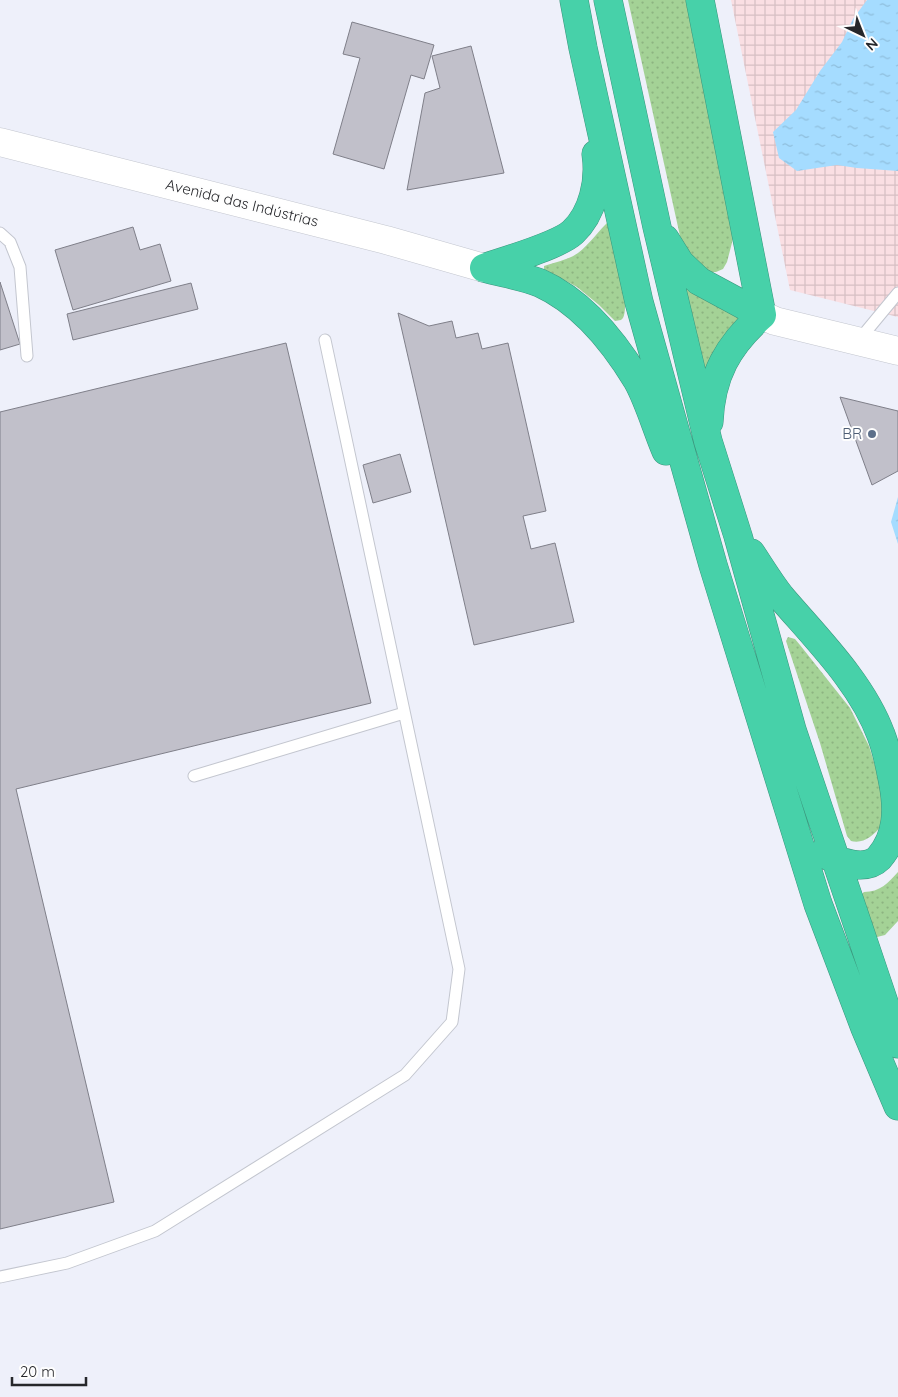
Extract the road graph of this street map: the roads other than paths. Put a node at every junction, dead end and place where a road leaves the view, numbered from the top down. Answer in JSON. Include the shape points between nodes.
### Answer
{"nodes":[{"id":1,"x":574,"y":0,"type":"edge"},
{"id":2,"x":608,"y":0,"type":"edge"},
{"id":3,"x":700,"y":0,"type":"edge"},
{"id":4,"x":583,"y":48,"type":"junction"},
{"id":5,"x":0,"y":142,"type":"edge"},
{"id":6,"x":657,"y":227,"type":"junction"},
{"id":7,"x":0,"y":233,"type":"edge"},
{"id":8,"x":484,"y":268,"type":"junction"},
{"id":9,"x":898,"y":293,"type":"edge"},
{"id":10,"x":762,"y":315,"type":"junction"},
{"id":11,"x":325,"y":340,"type":"dead end"},
{"id":12,"x":858,"y":341,"type":"junction"},
{"id":13,"x":898,"y":351,"type":"edge"},
{"id":14,"x":27,"y":356,"type":"dead end"},
{"id":15,"x":708,"y":441,"type":"junction"},
{"id":16,"x":700,"y":516,"type":"junction"},
{"id":17,"x":738,"y":536,"type":"junction"},
{"id":18,"x":404,"y":713,"type":"junction"},
{"id":19,"x":194,"y":776,"type":"dead end"},
{"id":20,"x":782,"y":789,"type":"junction"},
{"id":21,"x":835,"y":860,"type":"junction"},
{"id":22,"x":898,"y":1044,"type":"edge"},
{"id":23,"x":898,"y":1106,"type":"edge"},
{"id":24,"x":0,"y":1277,"type":"edge"}],
"edges":[{"from":1,"to":4,"type":"highway"},
{"from":2,"to":6,"type":"highway"},
{"from":3,"to":10,"type":"highway"},
{"from":4,"to":8,"type":"highway","via":[[598,170],[590,208],[572,233],[558,242]]},
{"from":4,"to":16,"type":"highway","via":[[639,302]]},
{"from":5,"to":8,"type":"main road","name":"Avenida das Indústrias"},
{"from":6,"to":10,"type":"highway","via":[[680,263],[699,281]]},
{"from":6,"to":15,"type":"highway"},
{"from":7,"to":14,"type":"lane","via":[[10,242],[20,267]]},
{"from":8,"to":16,"type":"highway","via":[[540,283],[591,320],[638,382],[672,469]]},
{"from":9,"to":12,"type":"lane"},
{"from":10,"to":12,"type":"main road"},
{"from":10,"to":15,"type":"highway","via":[[729,350],[716,379],[709,409]]},
{"from":11,"to":18,"type":"lane"},
{"from":12,"to":13,"type":"main road"},
{"from":15,"to":17,"type":"highway"},
{"from":16,"to":20,"type":"highway"},
{"from":17,"to":21,"type":"highway","via":[[792,730]]},
{"from":17,"to":21,"type":"highway","via":[[779,595],[844,672],[865,702],[881,734],[896,797],[897,819],[891,840],[875,862],[862,865]]},
{"from":18,"to":19,"type":"lane"},
{"from":18,"to":24,"type":"lane","via":[[459,969],[452,1022],[405,1075],[156,1232],[67,1263]]},
{"from":20,"to":21,"type":"highway","via":[[811,840],[821,852]]},
{"from":20,"to":23,"type":"highway","via":[[818,904]]},
{"from":21,"to":22,"type":"highway"}]}
